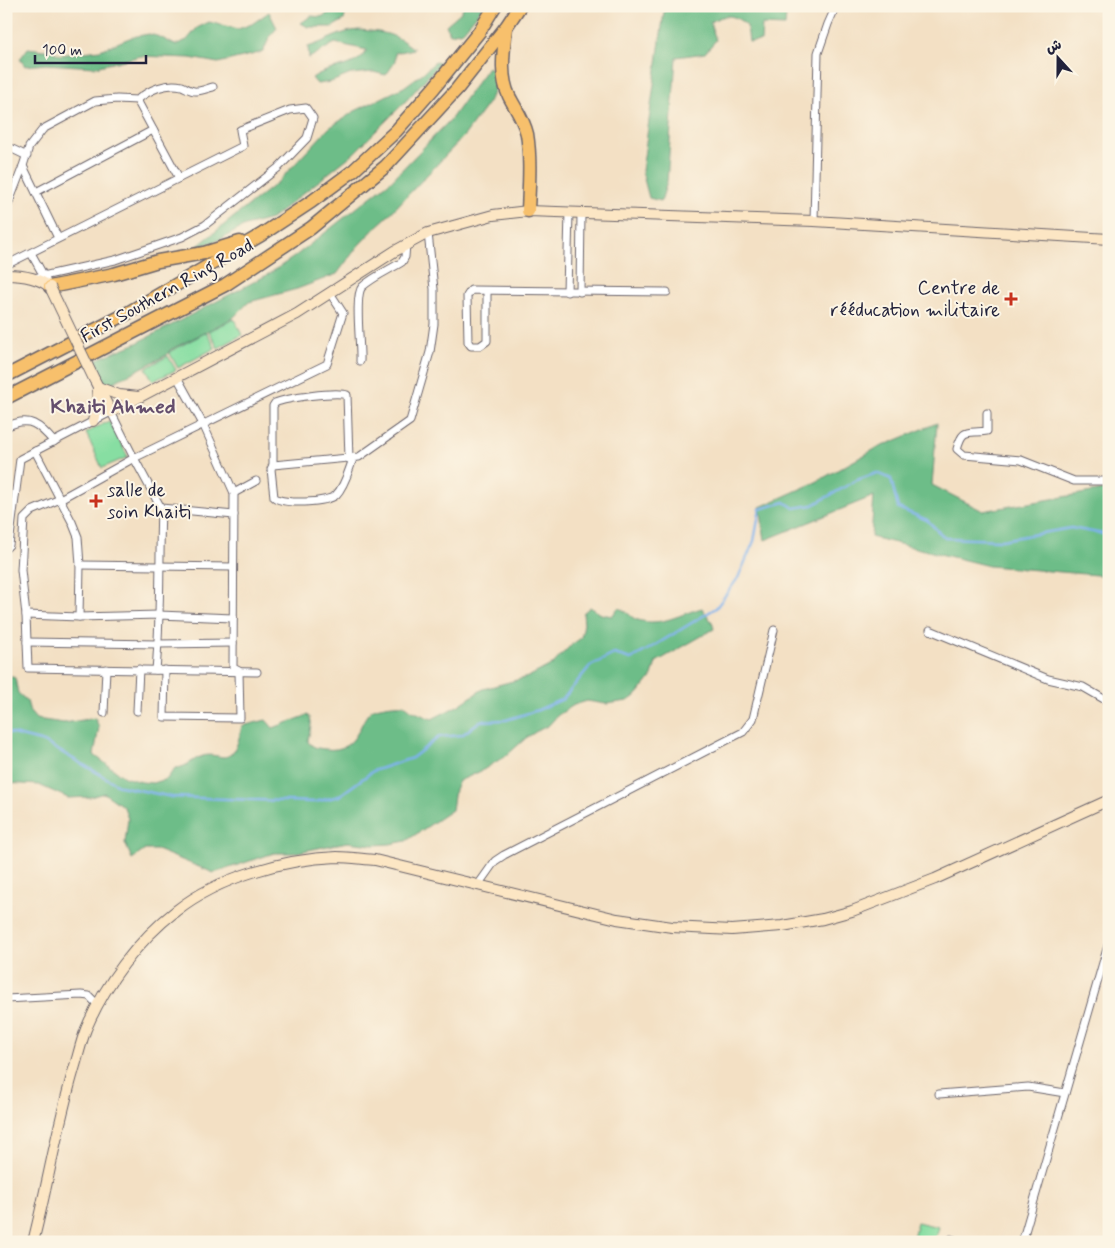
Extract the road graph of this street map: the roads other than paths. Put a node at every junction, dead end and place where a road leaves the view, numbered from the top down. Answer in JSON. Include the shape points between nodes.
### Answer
{"nodes":[{"id":1,"x":495,"y":6,"type":"edge"},
{"id":2,"x":520,"y":6,"type":"edge"},
{"id":3,"x":836,"y":6,"type":"edge"},
{"id":4,"x":506,"y":27,"type":"junction"},
{"id":5,"x":477,"y":64,"type":"junction"},
{"id":6,"x":503,"y":71,"type":"junction"},
{"id":7,"x":213,"y":87,"type":"dead end"},
{"id":8,"x":137,"y":100,"type":"junction"},
{"id":9,"x":153,"y":130,"type":"junction"},
{"id":10,"x":6,"y":146,"type":"edge"},
{"id":11,"x":27,"y":156,"type":"junction"},
{"id":12,"x":24,"y":166,"type":"junction"},
{"id":13,"x":179,"y":178,"type":"junction"},
{"id":14,"x":36,"y":192,"type":"junction"},
{"id":15,"x":6,"y":210,"type":"edge"},
{"id":16,"x":528,"y":211,"type":"junction"},
{"id":17,"x":569,"y":212,"type":"junction"},
{"id":18,"x":581,"y":213,"type":"junction"},
{"id":19,"x":814,"y":221,"type":"junction"},
{"id":20,"x":428,"y":232,"type":"junction"},
{"id":21,"x":261,"y":235,"type":"junction"},
{"id":22,"x":58,"y":238,"type":"junction"},
{"id":23,"x":1109,"y":240,"type":"edge"},
{"id":24,"x":406,"y":244,"type":"junction"},
{"id":25,"x":31,"y":253,"type":"junction"},
{"id":26,"x":6,"y":265,"type":"edge"},
{"id":27,"x":6,"y":275,"type":"edge"},
{"id":28,"x":47,"y":282,"type":"junction"},
{"id":29,"x":487,"y":291,"type":"junction"},
{"id":30,"x":567,"y":292,"type":"junction"},
{"id":31,"x":580,"y":292,"type":"junction"},
{"id":32,"x":667,"y":292,"type":"dead end"},
{"id":33,"x":330,"y":293,"type":"junction"},
{"id":34,"x":360,"y":361,"type":"dead end"},
{"id":35,"x":6,"y":376,"type":"edge"},
{"id":36,"x":177,"y":377,"type":"junction"},
{"id":37,"x":96,"y":383,"type":"junction"},
{"id":38,"x":140,"y":397,"type":"junction"},
{"id":39,"x":6,"y":398,"type":"edge"},
{"id":40,"x":112,"y":412,"type":"junction"},
{"id":41,"x":986,"y":413,"type":"dead end"},
{"id":42,"x":93,"y":421,"type":"junction"},
{"id":43,"x":203,"y":424,"type":"junction"},
{"id":44,"x":6,"y":427,"type":"edge"},
{"id":45,"x":54,"y":442,"type":"junction"},
{"id":46,"x":35,"y":451,"type":"junction"},
{"id":47,"x":134,"y":458,"type":"junction"},
{"id":48,"x":351,"y":459,"type":"junction"},
{"id":49,"x":273,"y":464,"type":"junction"},
{"id":50,"x":256,"y":481,"type":"dead end"},
{"id":51,"x":1109,"y":481,"type":"edge"},
{"id":52,"x":234,"y":493,"type":"junction"},
{"id":53,"x":60,"y":499,"type":"junction"},
{"id":54,"x":161,"y":508,"type":"junction"},
{"id":55,"x":234,"y":514,"type":"junction"},
{"id":56,"x":6,"y":548,"type":"edge"},
{"id":57,"x":80,"y":565,"type":"junction"},
{"id":58,"x":158,"y":565,"type":"junction"},
{"id":59,"x":233,"y":567,"type":"junction"},
{"id":60,"x":159,"y":615,"type":"junction"},
{"id":61,"x":26,"y":616,"type":"junction"},
{"id":62,"x":79,"y":617,"type":"junction"},
{"id":63,"x":233,"y":618,"type":"junction"},
{"id":64,"x":774,"y":630,"type":"dead end"},
{"id":65,"x":930,"y":630,"type":"dead end"},
{"id":66,"x":27,"y":642,"type":"junction"},
{"id":67,"x":233,"y":643,"type":"junction"},
{"id":68,"x":158,"y":644,"type":"junction"},
{"id":69,"x":106,"y":669,"type":"junction"},
{"id":70,"x":140,"y":670,"type":"junction"},
{"id":71,"x":156,"y":670,"type":"junction"},
{"id":72,"x":165,"y":670,"type":"junction"},
{"id":73,"x":239,"y":671,"type":"junction"},
{"id":74,"x":257,"y":672,"type":"dead end"},
{"id":75,"x":1109,"y":702,"type":"edge"},
{"id":76,"x":137,"y":711,"type":"dead end"},
{"id":77,"x":104,"y":714,"type":"dead end"},
{"id":78,"x":1109,"y":800,"type":"edge"},
{"id":79,"x":478,"y":885,"type":"junction"},
{"id":80,"x":1109,"y":942,"type":"edge"},
{"id":81,"x":6,"y":999,"type":"edge"},
{"id":82,"x":97,"y":1004,"type":"junction"},
{"id":83,"x":1065,"y":1093,"type":"junction"},
{"id":84,"x":939,"y":1094,"type":"dead end"},
{"id":85,"x":33,"y":1242,"type":"edge"},
{"id":86,"x":843,"y":1242,"type":"edge"},
{"id":87,"x":866,"y":1242,"type":"edge"},
{"id":88,"x":947,"y":1242,"type":"edge"},
{"id":89,"x":961,"y":1242,"type":"edge"},
{"id":90,"x":1022,"y":1242,"type":"edge"}],
"edges":[{"from":1,"to":21,"type":"highway","name":"First Southern Ring Road","via":[[479,32],[396,131],[353,171]]},
{"from":2,"to":4,"type":"highway","name":"First Southern Ring Road"},
{"from":3,"to":19,"type":"street","via":[[818,53]]},
{"from":4,"to":5,"type":"highway","name":"First Southern Ring Road"},
{"from":4,"to":6,"type":"highway"},
{"from":5,"to":6,"type":"highway","via":[[486,59],[493,60]]},
{"from":5,"to":39,"type":"highway","name":"First Southern Ring Road","via":[[386,166],[312,228],[225,285]]},
{"from":6,"to":16,"type":"highway","via":[[503,80],[526,132]]},
{"from":7,"to":8,"type":"street","via":[[196,92],[170,85],[157,88]]},
{"from":8,"to":9,"type":"street"},
{"from":8,"to":11,"type":"street","via":[[95,101],[43,128]]},
{"from":9,"to":13,"type":"street"},
{"from":9,"to":14,"type":"street"},
{"from":10,"to":11,"type":"street"},
{"from":11,"to":12,"type":"street"},
{"from":12,"to":14,"type":"street"},
{"from":12,"to":15,"type":"street"},
{"from":13,"to":22,"type":"street"},
{"from":13,"to":28,"type":"street","via":[[243,146],[240,130],[290,110],[306,108],[313,118],[307,138],[278,168],[205,225],[182,237]]},
{"from":14,"to":22,"type":"street"},
{"from":16,"to":17,"type":"main road"},
{"from":16,"to":20,"type":"main road","via":[[494,215]]},
{"from":17,"to":18,"type":"main road"},
{"from":17,"to":30,"type":"street"},
{"from":18,"to":19,"type":"main road"},
{"from":18,"to":31,"type":"street"},
{"from":19,"to":23,"type":"main road"},
{"from":20,"to":24,"type":"main road"},
{"from":20,"to":48,"type":"street","via":[[434,324],[430,352],[410,421],[366,453]]},
{"from":21,"to":28,"type":"highway","via":[[204,253],[158,261],[114,274]]},
{"from":21,"to":35,"type":"highway","name":"First Southern Ring Road","via":[[126,314]]},
{"from":22,"to":25,"type":"street"},
{"from":24,"to":33,"type":"main road"},
{"from":24,"to":34,"type":"street","via":[[402,262],[363,287],[358,294]]},
{"from":25,"to":26,"type":"street"},
{"from":25,"to":28,"type":"street"},
{"from":27,"to":28,"type":"main road"},
{"from":28,"to":37,"type":"main road","bridge":true},
{"from":29,"to":29,"type":"street","via":[[471,290],[468,293],[468,342],[472,346],[480,346],[487,341]]},
{"from":29,"to":30,"type":"street"},
{"from":30,"to":31,"type":"street"},
{"from":31,"to":32,"type":"street"},
{"from":33,"to":36,"type":"main road","via":[[297,314]]},
{"from":33,"to":43,"type":"street","via":[[343,313],[327,364]]},
{"from":36,"to":38,"type":"main road"},
{"from":36,"to":43,"type":"street"},
{"from":37,"to":38,"type":"main road","via":[[119,395]]},
{"from":37,"to":40,"type":"main road"},
{"from":37,"to":42,"type":"main road","via":[[97,404]]},
{"from":38,"to":40,"type":"main road"},
{"from":40,"to":42,"type":"street"},
{"from":40,"to":47,"type":"street"},
{"from":41,"to":51,"type":"street","via":[[987,431],[961,436],[957,449],[964,455],[1021,460],[1074,481]]},
{"from":42,"to":45,"type":"street"},
{"from":43,"to":47,"type":"street"},
{"from":43,"to":52,"type":"street"},
{"from":44,"to":45,"type":"street","via":[[28,421],[40,425]]},
{"from":45,"to":46,"type":"street"},
{"from":46,"to":53,"type":"street"},
{"from":46,"to":56,"type":"street","via":[[20,459]]},
{"from":47,"to":53,"type":"street"},
{"from":47,"to":54,"type":"street"},
{"from":48,"to":49,"type":"street"},
{"from":48,"to":49,"type":"street","via":[[336,494],[321,500],[286,502],[277,499],[272,481]]},
{"from":48,"to":49,"type":"street","via":[[347,395],[329,394],[275,403]]},
{"from":50,"to":52,"type":"street"},
{"from":52,"to":55,"type":"street"},
{"from":53,"to":57,"type":"street","via":[[78,537]]},
{"from":53,"to":61,"type":"street","via":[[32,510],[24,519],[21,570]]},
{"from":54,"to":55,"type":"street"},
{"from":54,"to":58,"type":"street"},
{"from":55,"to":59,"type":"street"},
{"from":57,"to":58,"type":"street"},
{"from":57,"to":62,"type":"street"},
{"from":58,"to":59,"type":"street"},
{"from":58,"to":60,"type":"street"},
{"from":59,"to":63,"type":"street"},
{"from":60,"to":62,"type":"street"},
{"from":60,"to":63,"type":"street"},
{"from":60,"to":68,"type":"street"},
{"from":61,"to":62,"type":"street"},
{"from":61,"to":66,"type":"street"},
{"from":63,"to":67,"type":"street"},
{"from":64,"to":79,"type":"street","via":[[752,718],[743,732],[495,861]]},
{"from":65,"to":75,"type":"street","via":[[1048,679],[1083,687]]},
{"from":66,"to":68,"type":"street"},
{"from":66,"to":69,"type":"street","via":[[28,668]]},
{"from":67,"to":68,"type":"street"},
{"from":67,"to":73,"type":"street","via":[[234,668]]},
{"from":68,"to":71,"type":"street"},
{"from":69,"to":70,"type":"street"},
{"from":69,"to":77,"type":"street"},
{"from":70,"to":71,"type":"street"},
{"from":70,"to":76,"type":"street"},
{"from":71,"to":72,"type":"street"},
{"from":72,"to":73,"type":"street"},
{"from":72,"to":73,"type":"street","via":[[164,716],[240,718]]},
{"from":73,"to":74,"type":"street"},
{"from":78,"to":79,"type":"main road","via":[[935,879],[852,911],[782,926],[732,930],[672,927],[618,919]]},
{"from":79,"to":82,"type":"main road","via":[[356,858],[337,857],[260,869],[216,887],[178,909],[144,940]]},
{"from":80,"to":83,"type":"street"},
{"from":81,"to":82,"type":"street","via":[[81,994],[89,996]]},
{"from":82,"to":85,"type":"main road","via":[[85,1031],[64,1102]]},
{"from":83,"to":84,"type":"street","via":[[1028,1087]]},
{"from":83,"to":90,"type":"street"},
{"from":86,"to":87,"type":"street"},
{"from":88,"to":89,"type":"street","via":[[951,1238]]}]}
